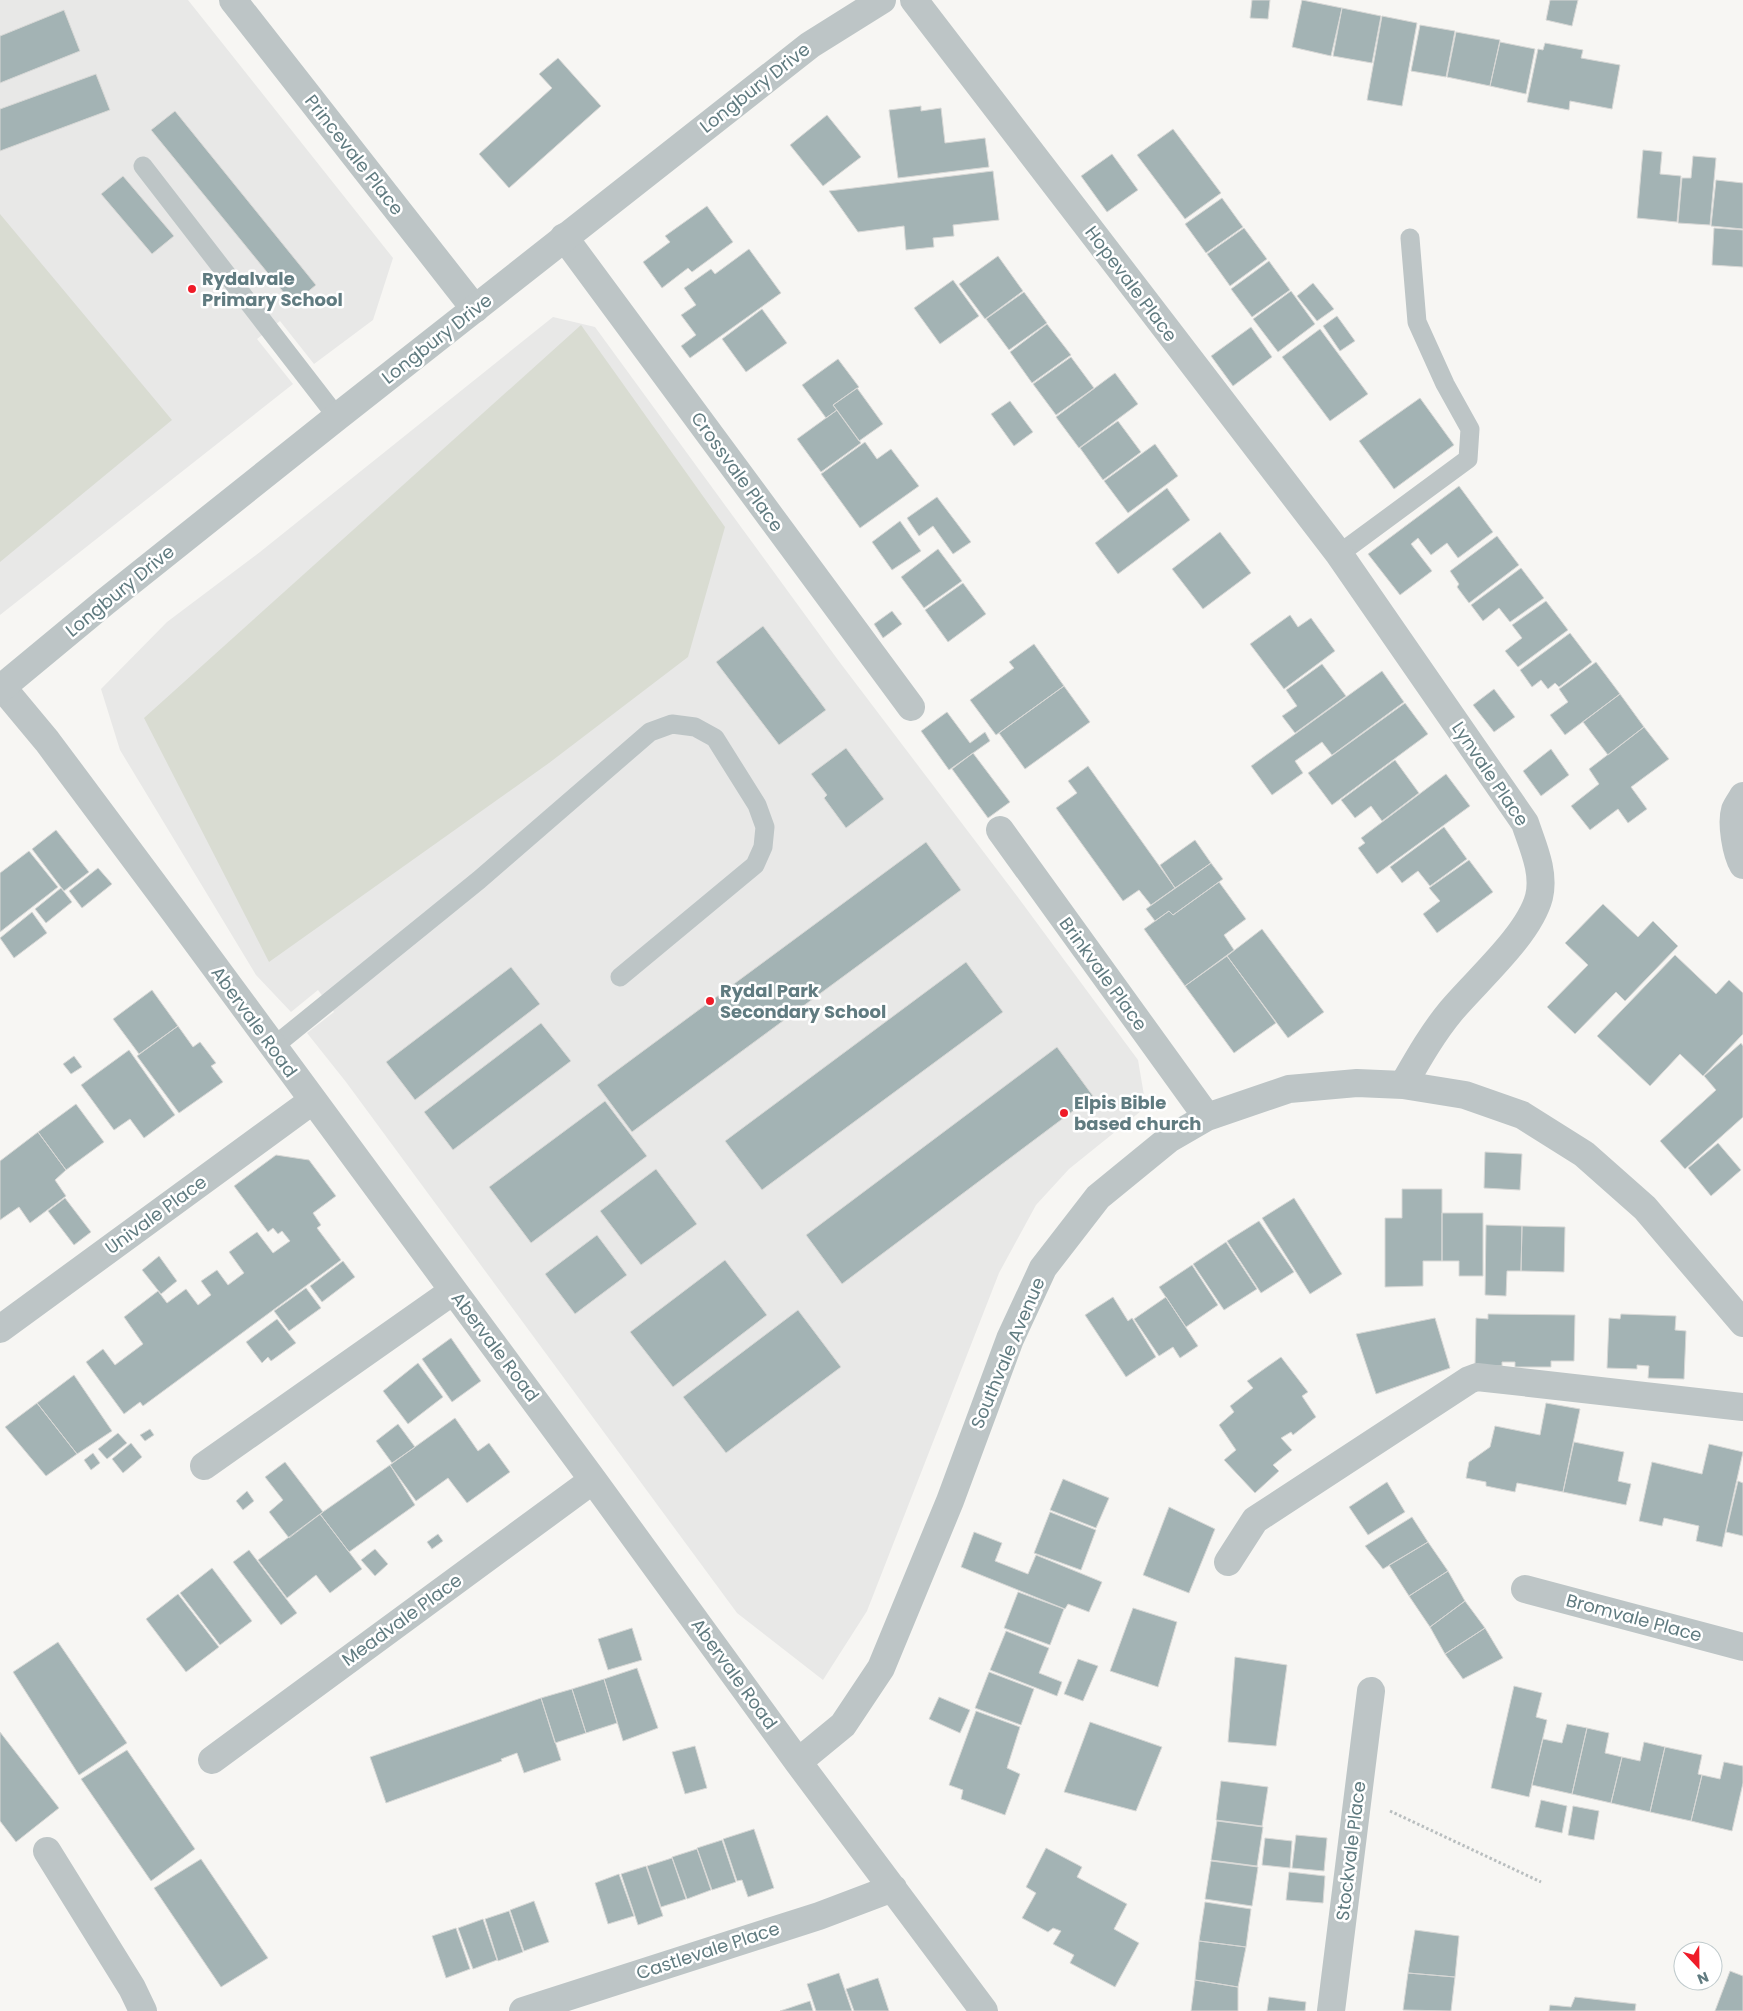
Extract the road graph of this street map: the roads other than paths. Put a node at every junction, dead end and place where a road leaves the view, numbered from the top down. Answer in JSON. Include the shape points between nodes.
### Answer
{"nodes":[{"id":1,"x":233,"y":0,"type":"edge"},
{"id":2,"x":882,"y":0,"type":"edge"},
{"id":3,"x":914,"y":0,"type":"edge"},
{"id":4,"x":143,"y":166,"type":"dead end"},
{"id":5,"x":564,"y":237,"type":"junction"},
{"id":6,"x":1410,"y":238,"type":"dead end"},
{"id":7,"x":475,"y":309,"type":"junction"},
{"id":8,"x":337,"y":417,"type":"junction"},
{"id":9,"x":1343,"y":561,"type":"junction"},
{"id":10,"x":1,"y":688,"type":"edge"},
{"id":11,"x":911,"y":707,"type":"dead end"},
{"id":12,"x":1743,"y":796,"type":"edge"},
{"id":13,"x":1000,"y":830,"type":"dead end"},
{"id":14,"x":1743,"y":864,"type":"edge"},
{"id":15,"x":620,"y":977,"type":"dead end"},
{"id":16,"x":273,"y":1047,"type":"junction"},
{"id":17,"x":1403,"y":1085,"type":"junction"},
{"id":18,"x":312,"y":1101,"type":"junction"},
{"id":19,"x":1207,"y":1117,"type":"junction"},
{"id":20,"x":453,"y":1291,"type":"junction"},
{"id":21,"x":1743,"y":1323,"type":"edge"},
{"id":22,"x":0,"y":1329,"type":"edge"},
{"id":23,"x":1743,"y":1407,"type":"edge"},
{"id":24,"x":204,"y":1466,"type":"dead end"},
{"id":25,"x":593,"y":1480,"type":"junction"},
{"id":26,"x":1228,"y":1562,"type":"dead end"},
{"id":27,"x":1526,"y":1589,"type":"dead end"},
{"id":28,"x":1743,"y":1647,"type":"edge"},
{"id":29,"x":1371,"y":1691,"type":"dead end"},
{"id":30,"x":212,"y":1760,"type":"dead end"},
{"id":31,"x":798,"y":1762,"type":"junction"},
{"id":32,"x":47,"y":1851,"type":"dead end"},
{"id":33,"x":893,"y":1888,"type":"junction"},
{"id":34,"x":143,"y":2011,"type":"edge"},
{"id":35,"x":523,"y":2011,"type":"edge"},
{"id":36,"x":984,"y":2011,"type":"edge"},
{"id":37,"x":1331,"y":2011,"type":"edge"}],
"edges":[{"from":1,"to":7,"type":"street","name":"Princevale Place"},
{"from":2,"to":5,"type":"street","name":"Longbury Drive","via":[[810,45]]},
{"from":3,"to":9,"type":"street","name":"Hopevale Place"},
{"from":4,"to":8,"type":"lane"},
{"from":5,"to":7,"type":"street","name":"Longbury Drive"},
{"from":5,"to":11,"type":"street","name":"Crossvale Place"},
{"from":6,"to":9,"type":"lane","via":[[1417,322],[1445,384],[1470,428],[1468,459]]},
{"from":7,"to":8,"type":"street","name":"Longbury Drive"},
{"from":8,"to":10,"type":"street","name":"Longbury Drive"},
{"from":9,"to":17,"type":"street","name":"Lynvale Place","via":[[1526,823],[1540,870],[1539,897],[1527,925],[1430,1037]]},
{"from":10,"to":16,"type":"street","name":"Abervale Road","via":[[47,741]]},
{"from":12,"to":14,"type":"street","via":[[1735,810],[1735,840]]},
{"from":13,"to":19,"type":"street","name":"Brinkvale Place"},
{"from":15,"to":16,"type":"lane","via":[[754,865],[763,847],[765,827],[757,805],[715,738],[695,727],[672,724],[650,732],[479,880]]},
{"from":16,"to":18,"type":"street","name":"Abervale Road"},
{"from":17,"to":19,"type":"street","name":"Southvale Avenue","via":[[1357,1083],[1289,1089]]},
{"from":17,"to":21,"type":"street","name":"Southvale Avenue","via":[[1465,1095],[1522,1115],[1584,1154],[1645,1208]]},
{"from":18,"to":20,"type":"street","name":"Abervale Road"},
{"from":18,"to":22,"type":"street","name":"Univale Place"},
{"from":19,"to":31,"type":"street","name":"Southvale Avenue","via":[[1169,1138],[1098,1197],[1043,1268],[1010,1339],[950,1501],[881,1668],[843,1725]]},
{"from":20,"to":24,"type":"street"},
{"from":20,"to":25,"type":"street","name":"Abervale Road"},
{"from":23,"to":26,"type":"street","via":[[1477,1377],[1255,1520]]},
{"from":25,"to":30,"type":"street","name":"Meadvale Place"},
{"from":25,"to":31,"type":"street","name":"Abervale Road"},
{"from":27,"to":28,"type":"street","name":"Bromvale Place"},
{"from":29,"to":37,"type":"street","name":"Stockvale Place"},
{"from":31,"to":33,"type":"street","name":"Abervale Road"},
{"from":32,"to":34,"type":"street"},
{"from":33,"to":35,"type":"street","name":"Castlevale Place","via":[[819,1916]]},
{"from":33,"to":36,"type":"street","name":"Abervale Road"}]}
